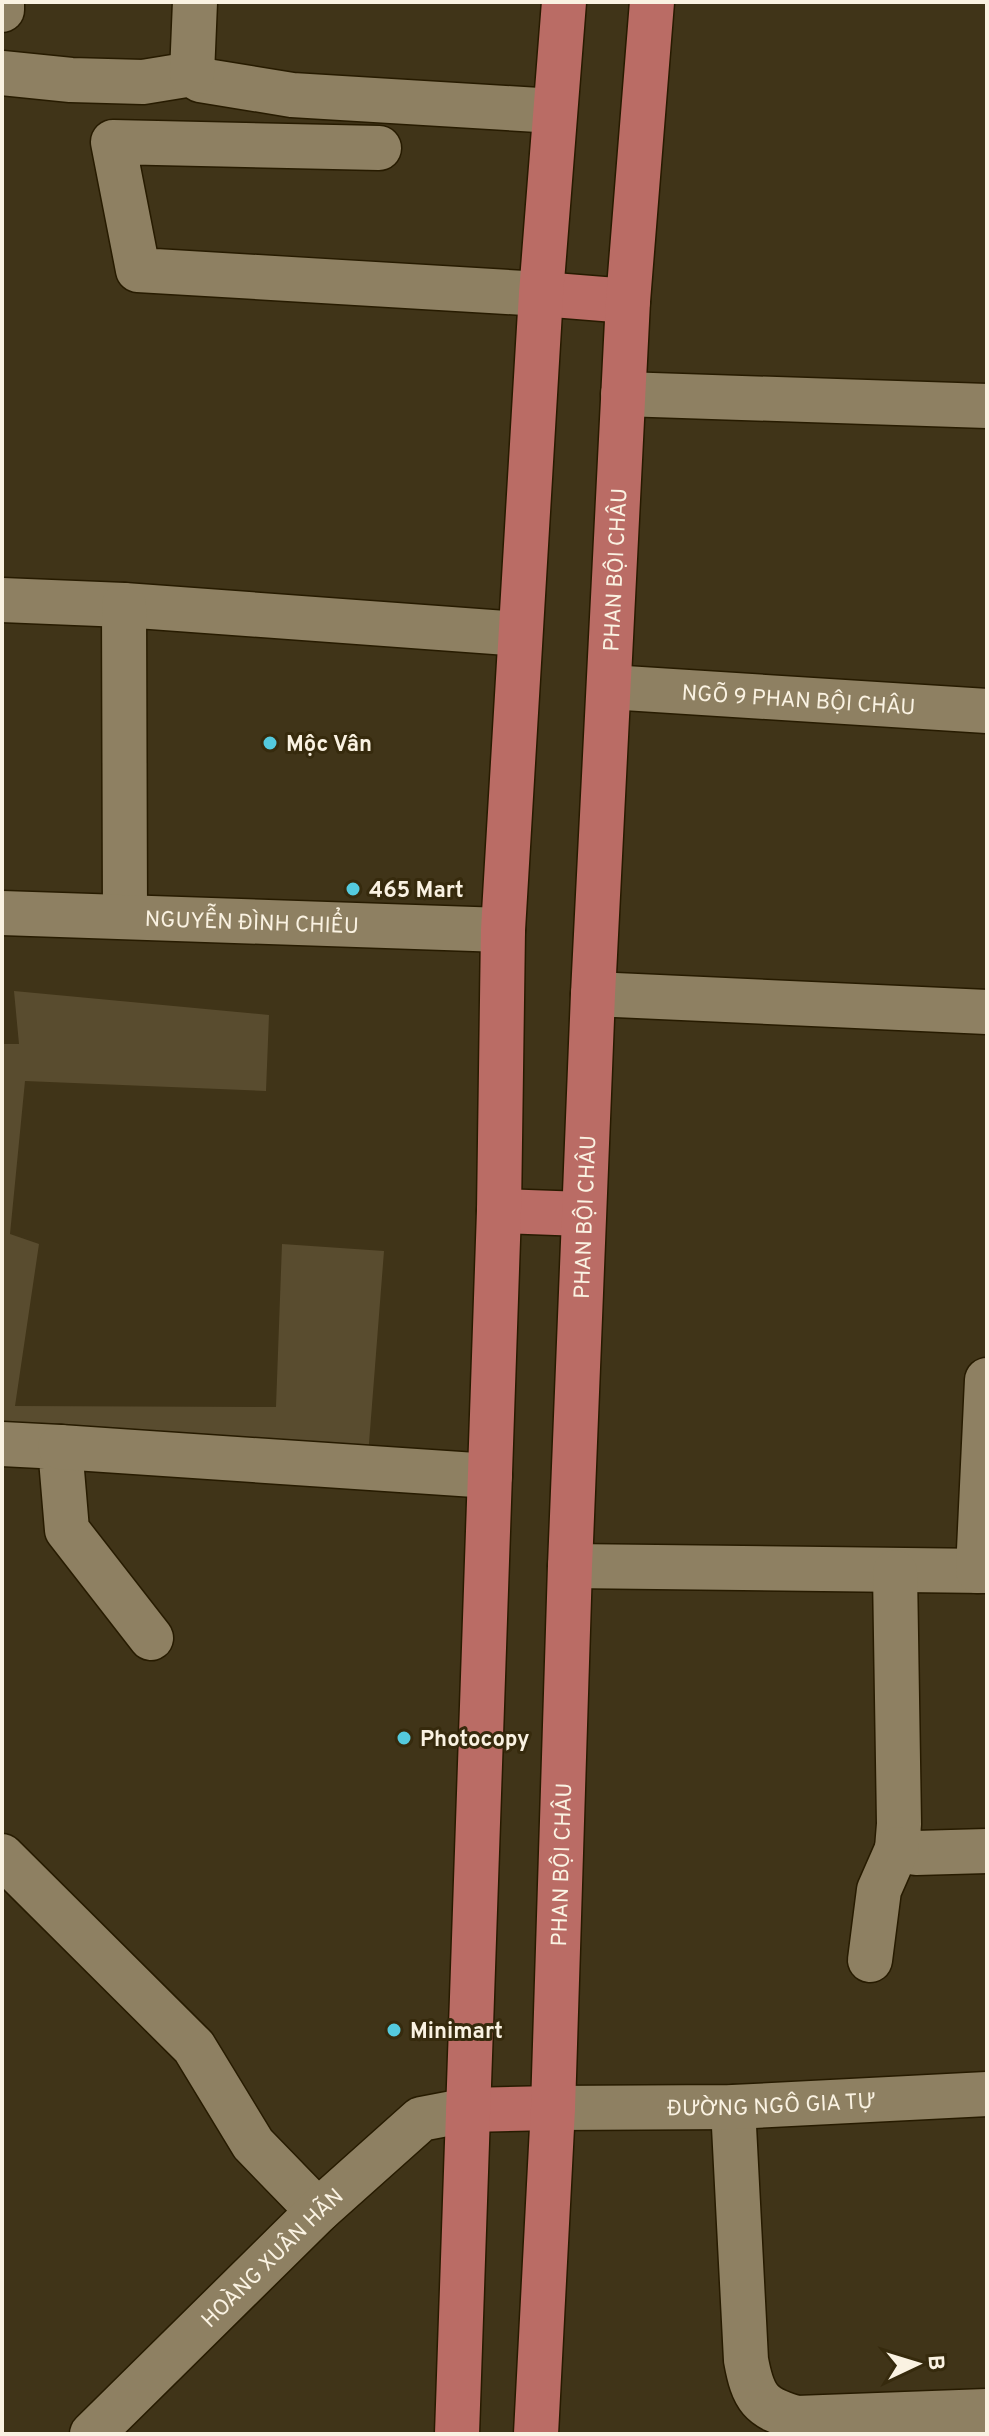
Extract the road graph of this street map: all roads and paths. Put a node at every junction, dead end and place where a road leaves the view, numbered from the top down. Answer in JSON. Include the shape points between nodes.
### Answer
{"nodes":[{"id":1,"x":2,"y":2,"type":"edge"},
{"id":2,"x":195,"y":2,"type":"edge"},
{"id":3,"x":564,"y":2,"type":"edge"},
{"id":4,"x":652,"y":2,"type":"edge"},
{"id":5,"x":2,"y":10,"type":"edge"},
{"id":6,"x":2,"y":73,"type":"edge"},
{"id":7,"x":192,"y":74,"type":"junction"},
{"id":8,"x":555,"y":111,"type":"junction"},
{"id":9,"x":379,"y":148,"type":"dead end"},
{"id":10,"x":541,"y":294,"type":"junction"},
{"id":11,"x":628,"y":301,"type":"junction"},
{"id":12,"x":623,"y":394,"type":"junction"},
{"id":13,"x":987,"y":406,"type":"edge"},
{"id":14,"x":2,"y":600,"type":"edge"},
{"id":15,"x":124,"y":605,"type":"junction"},
{"id":16,"x":520,"y":634,"type":"junction"},
{"id":17,"x":609,"y":687,"type":"junction"},
{"id":18,"x":987,"y":711,"type":"edge"},
{"id":19,"x":2,"y":913,"type":"edge"},
{"id":20,"x":125,"y":916,"type":"junction"},
{"id":21,"x":503,"y":930,"type":"junction"},
{"id":22,"x":593,"y":994,"type":"junction"},
{"id":23,"x":987,"y":1012,"type":"edge"},
{"id":24,"x":499,"y":1211,"type":"junction"},
{"id":25,"x":583,"y":1214,"type":"junction"},
{"id":26,"x":987,"y":1380,"type":"edge"},
{"id":27,"x":2,"y":1444,"type":"edge"},
{"id":28,"x":60,"y":1447,"type":"junction"},
{"id":29,"x":490,"y":1476,"type":"junction"},
{"id":30,"x":570,"y":1566,"type":"junction"},
{"id":31,"x":982,"y":1571,"type":"edge"},
{"id":32,"x":895,"y":1572,"type":"junction"},
{"id":33,"x":151,"y":1638,"type":"dead end"},
{"id":34,"x":897,"y":1849,"type":"junction"},
{"id":35,"x":987,"y":1851,"type":"edge"},
{"id":36,"x":8,"y":1874,"type":"edge"},
{"id":37,"x":870,"y":1960,"type":"dead end"},
{"id":38,"x":987,"y":2094,"type":"edge"},
{"id":39,"x":733,"y":2107,"type":"junction"},
{"id":40,"x":553,"y":2108,"type":"junction"},
{"id":41,"x":468,"y":2110,"type":"junction"},
{"id":42,"x":318,"y":2211,"type":"junction"},
{"id":43,"x":987,"y":2411,"type":"edge"},
{"id":44,"x":92,"y":2434,"type":"edge"},
{"id":45,"x":457,"y":2434,"type":"edge"},
{"id":46,"x":536,"y":2434,"type":"edge"}],
"edges":[{"from":1,"to":5,"type":"street"},
{"from":2,"to":7,"type":"street"},
{"from":3,"to":8,"type":"main road"},
{"from":4,"to":11,"type":"main road","name":"PHAN BỘI CHÂU"},
{"from":6,"to":7,"type":"street","via":[[143,82]]},
{"from":7,"to":8,"type":"street","via":[[200,80],[292,95]]},
{"from":8,"to":10,"type":"main road"},
{"from":9,"to":10,"type":"street","via":[[113,142],[138,270]]},
{"from":10,"to":11,"type":"main road"},
{"from":10,"to":16,"type":"main road"},
{"from":11,"to":12,"type":"main road","name":"PHAN BỘI CHÂU"},
{"from":12,"to":13,"type":"street"},
{"from":12,"to":17,"type":"main road","name":"PHAN BỘI CHÂU"},
{"from":14,"to":15,"type":"street"},
{"from":15,"to":16,"type":"street"},
{"from":15,"to":20,"type":"street"},
{"from":16,"to":21,"type":"main road"},
{"from":17,"to":18,"type":"street","name":"NGÕ 9 PHAN BỘI CHÂU"},
{"from":17,"to":22,"type":"main road","name":"PHAN BỘI CHÂU"},
{"from":19,"to":20,"type":"street","name":"NGUYỄN ĐÌNH CHIỂU"},
{"from":20,"to":21,"type":"street","name":"NGUYỄN ĐÌNH CHIỂU"},
{"from":21,"to":24,"type":"main road"},
{"from":22,"to":23,"type":"street"},
{"from":22,"to":25,"type":"main road","name":"PHAN BỘI CHÂU"},
{"from":24,"to":25,"type":"main road"},
{"from":24,"to":29,"type":"main road"},
{"from":25,"to":30,"type":"main road","name":"PHAN BỘI CHÂU"},
{"from":26,"to":31,"type":"street"},
{"from":27,"to":28,"type":"street"},
{"from":28,"to":29,"type":"street"},
{"from":28,"to":33,"type":"street","via":[[67,1530]]},
{"from":29,"to":41,"type":"main road"},
{"from":30,"to":32,"type":"street"},
{"from":30,"to":40,"type":"main road","name":"PHAN BỘI CHÂU"},
{"from":31,"to":32,"type":"street"},
{"from":32,"to":34,"type":"street"},
{"from":34,"to":35,"type":"street"},
{"from":34,"to":37,"type":"street","via":[[879,1890]]},
{"from":36,"to":42,"type":"street","via":[[194,2047],[253,2144]]},
{"from":38,"to":39,"type":"street","name":"ĐƯỜNG NGÔ GIA TỰ"},
{"from":39,"to":40,"type":"street","name":"ĐƯỜNG NGÔ GIA TỰ"},
{"from":39,"to":43,"type":"street","via":[[746,2360],[760,2401],[774,2412],[797,2418]]},
{"from":40,"to":41,"type":"main road"},
{"from":40,"to":46,"type":"main road","name":"PHAN BỘI CHÂU"},
{"from":41,"to":42,"type":"street","name":"HOÀNG XUÂN HÃN","via":[[421,2119]]},
{"from":41,"to":45,"type":"main road"},
{"from":42,"to":44,"type":"street","name":"HOÀNG XUÂN HÃN"}]}
